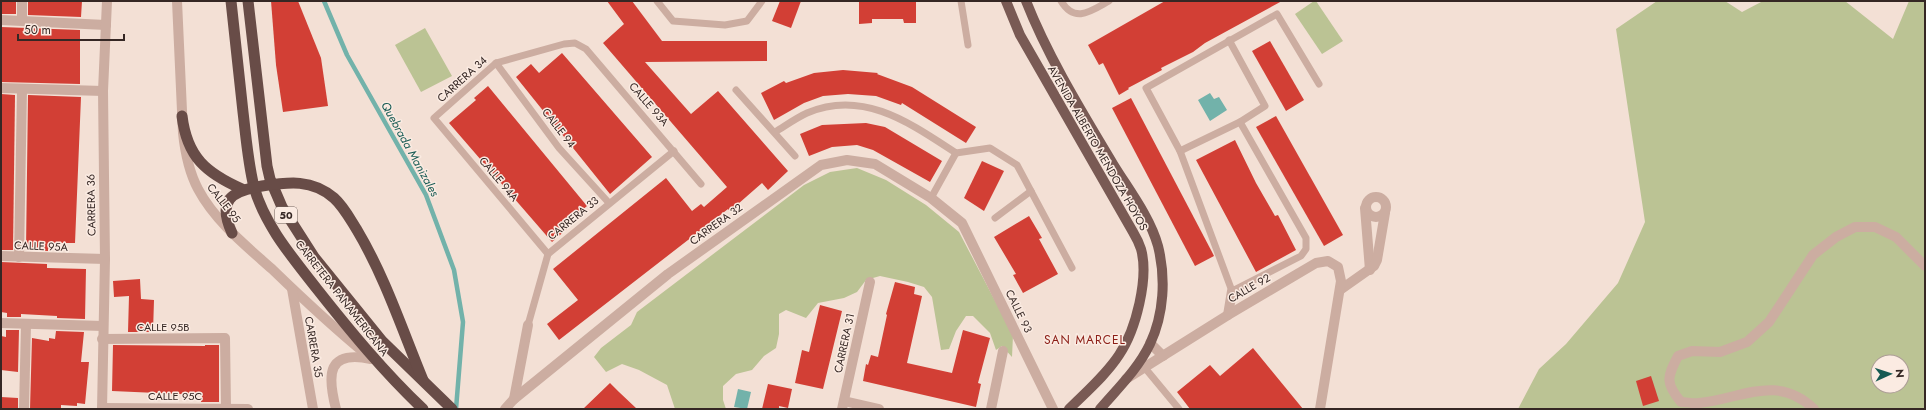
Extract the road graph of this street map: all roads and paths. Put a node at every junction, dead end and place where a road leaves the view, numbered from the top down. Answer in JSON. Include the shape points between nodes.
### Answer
{"nodes":[{"id":1,"x":22,"y":1,"type":"edge"},
{"id":2,"x":107,"y":1,"type":"edge"},
{"id":3,"x":177,"y":1,"type":"edge"},
{"id":4,"x":231,"y":1,"type":"edge"},
{"id":5,"x":248,"y":1,"type":"edge"},
{"id":6,"x":657,"y":1,"type":"edge"},
{"id":7,"x":762,"y":1,"type":"edge"},
{"id":8,"x":961,"y":1,"type":"edge"},
{"id":9,"x":1006,"y":1,"type":"edge"},
{"id":10,"x":1026,"y":1,"type":"edge"},
{"id":11,"x":1061,"y":1,"type":"edge"},
{"id":12,"x":1109,"y":1,"type":"edge"},
{"id":13,"x":1,"y":20,"type":"edge"},
{"id":14,"x":22,"y":20,"type":"junction"},
{"id":15,"x":106,"y":25,"type":"junction"},
{"id":16,"x":1230,"y":40,"type":"junction"},
{"id":17,"x":575,"y":43,"type":"joint"},
{"id":18,"x":968,"y":45,"type":"dead end"},
{"id":19,"x":496,"y":63,"type":"junction"},
{"id":20,"x":1319,"y":84,"type":"dead end"},
{"id":21,"x":1,"y":88,"type":"edge"},
{"id":22,"x":22,"y":89,"type":"junction"},
{"id":23,"x":736,"y":90,"type":"dead end"},
{"id":24,"x":103,"y":91,"type":"junction"},
{"id":25,"x":182,"y":116,"type":"junction"},
{"id":26,"x":434,"y":118,"type":"joint"},
{"id":27,"x":1240,"y":122,"type":"junction"},
{"id":28,"x":775,"y":132,"type":"junction"},
{"id":29,"x":674,"y":151,"type":"junction"},
{"id":30,"x":1180,"y":151,"type":"junction"},
{"id":31,"x":956,"y":154,"type":"junction"},
{"id":32,"x":796,"y":156,"type":"dead end"},
{"id":33,"x":701,"y":184,"type":"dead end"},
{"id":34,"x":245,"y":189,"type":"junction"},
{"id":35,"x":1031,"y":191,"type":"junction"},
{"id":36,"x":931,"y":198,"type":"junction"},
{"id":37,"x":610,"y":203,"type":"junction"},
{"id":38,"x":1365,"y":207,"type":"junction"},
{"id":39,"x":1385,"y":213,"type":"junction"},
{"id":40,"x":995,"y":218,"type":"dead end"},
{"id":41,"x":962,"y":223,"type":"joint"},
{"id":42,"x":232,"y":233,"type":"junction"},
{"id":43,"x":548,"y":254,"type":"junction"},
{"id":44,"x":1,"y":256,"type":"edge"},
{"id":45,"x":19,"y":257,"type":"junction"},
{"id":46,"x":105,"y":259,"type":"junction"},
{"id":47,"x":1925,"y":266,"type":"edge"},
{"id":48,"x":1072,"y":268,"type":"dead end"},
{"id":49,"x":1370,"y":270,"type":"junction"},
{"id":50,"x":870,"y":282,"type":"dead end"},
{"id":51,"x":1341,"y":286,"type":"junction"},
{"id":52,"x":292,"y":289,"type":"junction"},
{"id":53,"x":1232,"y":291,"type":"junction"},
{"id":54,"x":1228,"y":315,"type":"junction"},
{"id":55,"x":1,"y":323,"type":"edge"},
{"id":56,"x":26,"y":324,"type":"junction"},
{"id":57,"x":528,"y":325,"type":"joint"},
{"id":58,"x":103,"y":326,"type":"junction"},
{"id":59,"x":102,"y":339,"type":"junction"},
{"id":60,"x":1150,"y":343,"type":"junction"},
{"id":61,"x":1003,"y":351,"type":"dead end"},
{"id":62,"x":1163,"y":356,"type":"junction"},
{"id":63,"x":373,"y":360,"type":"junction"},
{"id":64,"x":1145,"y":368,"type":"junction"},
{"id":65,"x":1126,"y":379,"type":"junction"},
{"id":66,"x":425,"y":384,"type":"junction"},
{"id":67,"x":1116,"y":390,"type":"junction"},
{"id":68,"x":843,"y":405,"type":"edge"},
{"id":69,"x":509,"y":406,"type":"edge"},
{"id":70,"x":102,"y":408,"type":"edge"},
{"id":71,"x":226,"y":408,"type":"edge"},
{"id":72,"x":24,"y":409,"type":"edge"},
{"id":73,"x":177,"y":409,"type":"edge"},
{"id":74,"x":248,"y":409,"type":"edge"},
{"id":75,"x":313,"y":409,"type":"edge"},
{"id":76,"x":336,"y":409,"type":"edge"},
{"id":77,"x":423,"y":409,"type":"edge"},
{"id":78,"x":452,"y":409,"type":"edge"},
{"id":79,"x":879,"y":409,"type":"edge"},
{"id":80,"x":991,"y":409,"type":"edge"},
{"id":81,"x":1053,"y":409,"type":"edge"},
{"id":82,"x":1069,"y":409,"type":"edge"},
{"id":83,"x":1100,"y":409,"type":"edge"},
{"id":84,"x":1105,"y":409,"type":"edge"},
{"id":85,"x":1179,"y":409,"type":"edge"},
{"id":86,"x":1320,"y":409,"type":"edge"},
{"id":87,"x":1814,"y":409,"type":"edge"}],
"edges":[{"from":1,"to":14,"type":"street"},
{"from":2,"to":15,"type":"street","name":"CARRERA 36"},
{"from":3,"to":25,"type":"street","name":"CALLE 95"},
{"from":4,"to":63,"type":"highway","name":"CARRETERA PANAMERICANA","number":"50","via":[[247,148],[258,200],[297,263]]},
{"from":5,"to":66,"type":"highway","name":"CARRETERA PANAMERICANA","number":"50","via":[[265,148],[275,192],[290,221],[314,257],[382,341]]},
{"from":6,"to":7,"type":"lane","via":[[673,21],[724,25],[747,22]]},
{"from":8,"to":18,"type":"lane"},
{"from":9,"to":82,"type":"main road","name":"AVENIDA ALBERTO MENDOZA HOYOS","via":[[1020,35],[1134,232],[1141,249],[1141,295],[1136,320],[1129,337],[1105,372]]},
{"from":10,"to":60,"type":"main road","name":"AVENIDA ALBERTO MENDOZA HOYOS","via":[[1034,22],[1085,117],[1149,224],[1157,245],[1162,266],[1163,291],[1159,316]]},
{"from":11,"to":12,"type":"lane","via":[[1066,10],[1076,14],[1089,12]]},
{"from":13,"to":14,"type":"street"},
{"from":14,"to":15,"type":"street"},
{"from":15,"to":24,"type":"street","name":"CARRERA 36"},
{"from":16,"to":20,"type":"lane","via":[[1277,14]]},
{"from":16,"to":27,"type":"lane","via":[[1265,106]]},
{"from":16,"to":30,"type":"lane","via":[[1146,88]]},
{"from":17,"to":19,"type":"lane","name":"CARRERA 34"},
{"from":17,"to":29,"type":"lane","name":"CALLE 93A","via":[[586,49]]},
{"from":19,"to":26,"type":"lane","name":"CARRERA 34"},
{"from":19,"to":37,"type":"lane","name":"CALLE 94","via":[[560,148]]},
{"from":21,"to":22,"type":"street"},
{"from":22,"to":24,"type":"street"},
{"from":22,"to":45,"type":"street"},
{"from":23,"to":28,"type":"lane"},
{"from":24,"to":46,"type":"street","name":"CARRERA 36"},
{"from":25,"to":34,"type":"highway","via":[[184,133],[199,162],[211,173]]},
{"from":25,"to":42,"type":"street","name":"CALLE 95","via":[[185,152],[197,188]]},
{"from":26,"to":43,"type":"lane","name":"CALLE 94A"},
{"from":27,"to":30,"type":"lane"},
{"from":27,"to":53,"type":"lane","via":[[1306,238],[1306,249],[1301,256]]},
{"from":28,"to":31,"type":"lane","via":[[806,114],[827,106],[854,105],[880,111],[907,122]]},
{"from":28,"to":32,"type":"lane"},
{"from":29,"to":33,"type":"lane","name":"CALLE 93A"},
{"from":29,"to":37,"type":"lane","name":"CARRERA 33"},
{"from":30,"to":53,"type":"lane"},
{"from":31,"to":35,"type":"lane","via":[[990,148],[1017,165]]},
{"from":31,"to":36,"type":"lane"},
{"from":34,"to":42,"type":"highway","via":[[233,194],[227,202],[225,212]]},
{"from":34,"to":66,"type":"highway","via":[[290,182],[317,187],[334,199],[345,212],[378,268]]},
{"from":35,"to":40,"type":"lane"},
{"from":35,"to":48,"type":"lane"},
{"from":36,"to":41,"type":"street","name":"CARRERA 32"},
{"from":36,"to":69,"type":"street","name":"CARRERA 32","via":[[875,164],[847,160],[821,165],[668,274]]},
{"from":37,"to":43,"type":"lane","name":"CARRERA 33"},
{"from":38,"to":39,"type":"street","via":[[1368,214],[1373,217],[1380,217]]},
{"from":38,"to":39,"type":"street","via":[[1370,198],[1380,198],[1385,203]]},
{"from":38,"to":49,"type":"street"},
{"from":39,"to":49,"type":"street","via":[[1377,260]]},
{"from":41,"to":81,"type":"street","name":"CALLE 93"},
{"from":42,"to":52,"type":"street","name":"CALLE 95"},
{"from":43,"to":57,"type":"lane","name":"CARRERA 33"},
{"from":44,"to":45,"type":"street","name":"CALLE 95A"},
{"from":45,"to":46,"type":"street","name":"CALLE 95A"},
{"from":46,"to":58,"type":"street","name":"CARRERA 36"},
{"from":47,"to":87,"type":"street","via":[[1896,237],[1875,227],[1855,227],[1836,237],[1813,255],[1769,322],[1747,342],[1720,352],[1692,351],[1678,356],[1669,374],[1671,390],[1681,402],[1699,403],[1765,389],[1783,392],[1806,401]]},
{"from":49,"to":51,"type":"street"},
{"from":50,"to":68,"type":"street","name":"CARRERA 31"},
{"from":51,"to":54,"type":"street","name":"CALLE 92","via":[[1338,267],[1328,261],[1316,263]]},
{"from":51,"to":86,"type":"street"},
{"from":52,"to":63,"type":"street","name":"CALLE 95"},
{"from":52,"to":75,"type":"street","name":"CARRERA 35"},
{"from":53,"to":54,"type":"street"},
{"from":54,"to":62,"type":"street","name":"CALLE 92"},
{"from":55,"to":56,"type":"street"},
{"from":56,"to":58,"type":"street"},
{"from":56,"to":72,"type":"street"},
{"from":57,"to":69,"type":"street","name":"CARRERA 33"},
{"from":58,"to":59,"type":"street","name":"CARRERA 36"},
{"from":59,"to":70,"type":"street","name":"CARRERA 36"},
{"from":59,"to":71,"type":"street","name":"CALLE 95B","via":[[225,338]]},
{"from":60,"to":62,"type":"street"},
{"from":60,"to":65,"type":"main road","name":"AVENIDA ALBERTO MENDOZA HOYOS"},
{"from":61,"to":80,"type":"street"},
{"from":62,"to":64,"type":"street","name":"CALLE 92"},
{"from":63,"to":76,"type":"street","name":"CARRERA 35","via":[[357,356],[342,358],[334,365],[331,377]]},
{"from":63,"to":77,"type":"highway","name":"CARRETERA PANAMERICANA","number":"50"},
{"from":64,"to":65,"type":"street","name":"CALLE 92"},
{"from":64,"to":85,"type":"lane"},
{"from":65,"to":67,"type":"main road","name":"AVENIDA ALBERTO MENDOZA HOYOS"},
{"from":66,"to":78,"type":"highway","number":"50"},
{"from":67,"to":83,"type":"main road","name":"AVENIDA ALBERTO MENDOZA HOYOS"},
{"from":67,"to":84,"type":"lane"},
{"from":68,"to":79,"type":"street"},
{"from":70,"to":73,"type":"street","name":"CALLE 95C"},
{"from":71,"to":73,"type":"street","name":"CALLE 95C"},
{"from":71,"to":74,"type":"street","name":"CALLE 95C"}]}
